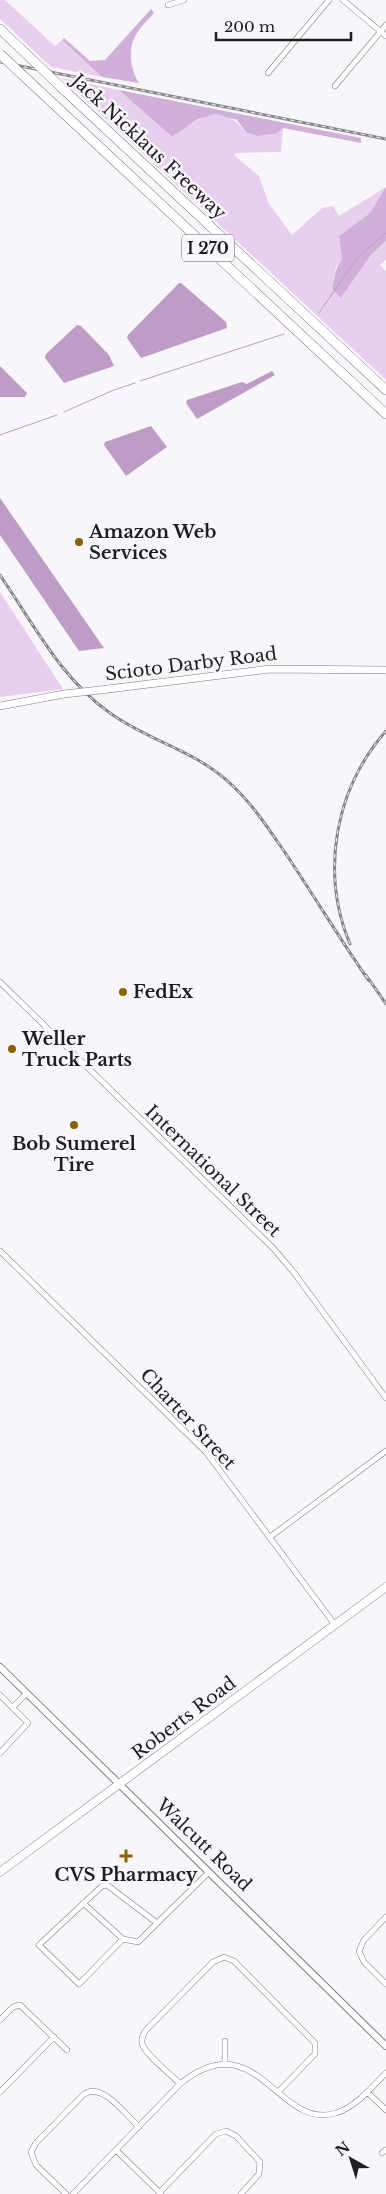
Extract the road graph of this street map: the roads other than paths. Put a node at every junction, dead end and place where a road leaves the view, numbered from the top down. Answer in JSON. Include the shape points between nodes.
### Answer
{"nodes":[{"id":1,"x":184,"y":0,"type":"edge"},
{"id":2,"x":329,"y":0,"type":"edge"},
{"id":3,"x":343,"y":0,"type":"edge"},
{"id":4,"x":168,"y":5,"type":"dead end"},
{"id":5,"x":386,"y":25,"type":"edge"},
{"id":6,"x":0,"y":30,"type":"edge"},
{"id":7,"x":380,"y":32,"type":"junction"},
{"id":8,"x":386,"y":36,"type":"edge"},
{"id":9,"x":0,"y":54,"type":"edge"},
{"id":10,"x":268,"y":73,"type":"dead end"},
{"id":11,"x":334,"y":86,"type":"dead end"},
{"id":12,"x":386,"y":390,"type":"edge"},
{"id":13,"x":386,"y":414,"type":"edge"},
{"id":14,"x":386,"y":670,"type":"edge"},
{"id":15,"x":0,"y":706,"type":"edge"},
{"id":16,"x":0,"y":982,"type":"edge"},
{"id":17,"x":0,"y":1251,"type":"edge"},
{"id":18,"x":386,"y":1398,"type":"edge"},
{"id":19,"x":386,"y":1451,"type":"edge"},
{"id":20,"x":270,"y":1537,"type":"junction"},
{"id":21,"x":386,"y":1587,"type":"edge"},
{"id":22,"x":335,"y":1625,"type":"junction"},
{"id":23,"x":0,"y":1667,"type":"edge"},
{"id":24,"x":27,"y":1693,"type":"junction"},
{"id":25,"x":0,"y":1695,"type":"edge"},
{"id":26,"x":14,"y":1708,"type":"junction"},
{"id":27,"x":0,"y":1753,"type":"edge"},
{"id":28,"x":120,"y":1785,"type":"junction"},
{"id":29,"x":0,"y":1872,"type":"edge"},
{"id":30,"x":210,"y":1872,"type":"junction"},
{"id":31,"x":84,"y":1903,"type":"junction"},
{"id":32,"x":386,"y":1917,"type":"edge"},
{"id":33,"x":157,"y":1924,"type":"junction"},
{"id":34,"x":123,"y":1939,"type":"junction"},
{"id":35,"x":386,"y":1984,"type":"edge"},
{"id":36,"x":0,"y":2020,"type":"edge"},
{"id":37,"x":54,"y":2037,"type":"junction"},
{"id":38,"x":225,"y":2041,"type":"dead end"},
{"id":39,"x":386,"y":2046,"type":"edge"},
{"id":40,"x":68,"y":2050,"type":"dead end"},
{"id":41,"x":225,"y":2066,"type":"junction"},
{"id":42,"x":386,"y":2073,"type":"edge"},
{"id":43,"x":180,"y":2084,"type":"junction"},
{"id":44,"x":0,"y":2092,"type":"edge"},
{"id":45,"x":278,"y":2092,"type":"junction"},
{"id":46,"x":367,"y":2092,"type":"junction"},
{"id":47,"x":386,"y":2110,"type":"edge"},
{"id":48,"x":138,"y":2128,"type":"junction"},
{"id":49,"x":116,"y":2150,"type":"junction"},
{"id":50,"x":160,"y":2193,"type":"edge"},
{"id":51,"x":66,"y":2194,"type":"edge"},
{"id":52,"x":73,"y":2194,"type":"edge"},
{"id":53,"x":241,"y":2194,"type":"edge"}],
"edges":[{"from":1,"to":4,"type":"street"},
{"from":2,"to":10,"type":"street"},
{"from":3,"to":7,"type":"street"},
{"from":5,"to":7,"type":"street"},
{"from":6,"to":12,"type":"highway","name":"Jack Nicklaus Freeway","number":"I 270","bridge":true},
{"from":7,"to":8,"type":"street"},
{"from":7,"to":11,"type":"street"},
{"from":9,"to":13,"type":"highway","name":"Jack Nicklaus Freeway","number":"I 270","bridge":true},
{"from":14,"to":15,"type":"main road","name":"Scioto Darby Road","bridge":true,"via":[[270,669],[64,694]]},
{"from":16,"to":18,"type":"street","name":"International Street","via":[[274,1249]]},
{"from":17,"to":20,"type":"street","name":"Charter Street","via":[[206,1452]]},
{"from":19,"to":20,"type":"street"},
{"from":20,"to":22,"type":"street","name":"Charter Street"},
{"from":21,"to":22,"type":"main road","name":"Roberts Road"},
{"from":22,"to":28,"type":"main road","name":"Roberts Road"},
{"from":23,"to":24,"type":"street","name":"Walcutt Road"},
{"from":24,"to":26,"type":"street"},
{"from":24,"to":28,"type":"street","name":"Walcutt Road"},
{"from":25,"to":26,"type":"street"},
{"from":26,"to":27,"type":"street","via":[[28,1723]]},
{"from":28,"to":29,"type":"main road","name":"Roberts Road"},
{"from":28,"to":30,"type":"street","name":"Walcutt Road"},
{"from":30,"to":33,"type":"street"},
{"from":30,"to":39,"type":"street","name":"Walcutt Road"},
{"from":31,"to":33,"type":"street","via":[[107,1885]]},
{"from":31,"to":34,"type":"street"},
{"from":31,"to":34,"type":"street","via":[[39,1945],[79,1984]]},
{"from":32,"to":35,"type":"street","via":[[364,1940],[359,1951],[364,1962]]},
{"from":33,"to":34,"type":"street","via":[[138,1942]]},
{"from":36,"to":37,"type":"street","via":[[13,2007],[20,2005]]},
{"from":37,"to":40,"type":"street"},
{"from":37,"to":44,"type":"street"},
{"from":38,"to":41,"type":"street"},
{"from":41,"to":43,"type":"street","via":[[201,2070]]},
{"from":41,"to":45,"type":"street","via":[[250,2071]]},
{"from":42,"to":46,"type":"street"},
{"from":43,"to":45,"type":"street","via":[[147,2051],[143,2036],[213,1962],[224,1957],[234,1961],[315,2043],[314,2054]]},
{"from":43,"to":48,"type":"street"},
{"from":45,"to":46,"type":"street","via":[[297,2108],[321,2114],[347,2108]]},
{"from":46,"to":47,"type":"street"},
{"from":48,"to":49,"type":"street"},
{"from":48,"to":51,"type":"street","via":[[105,2094],[91,2090],[83,2095],[36,2143],[31,2155],[36,2165]]},
{"from":49,"to":50,"type":"street"},
{"from":49,"to":52,"type":"street"},
{"from":50,"to":53,"type":"street","via":[[216,2134],[230,2132],[256,2156],[261,2166],[259,2174]]}]}
